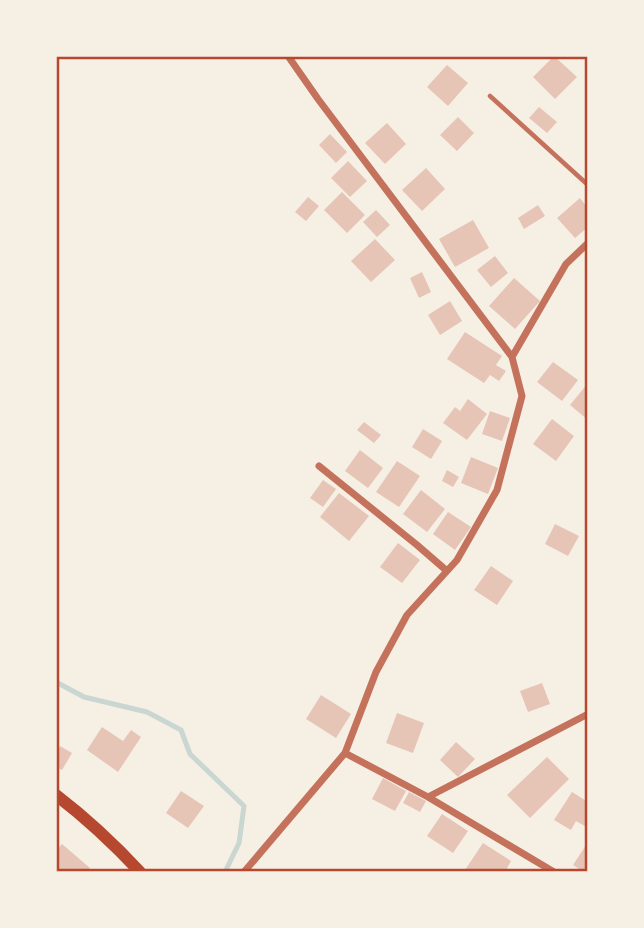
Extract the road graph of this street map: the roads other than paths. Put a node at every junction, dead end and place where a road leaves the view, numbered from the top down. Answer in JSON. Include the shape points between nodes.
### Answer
{"nodes":[{"id":1,"x":288,"y":56,"type":"edge"},
{"id":2,"x":491,"y":96,"type":"dead end"},
{"id":3,"x":588,"y":185,"type":"edge"},
{"id":4,"x":588,"y":243,"type":"edge"},
{"id":5,"x":512,"y":357,"type":"junction"},
{"id":6,"x":319,"y":466,"type":"dead end"},
{"id":7,"x":447,"y":571,"type":"junction"},
{"id":8,"x":588,"y":714,"type":"edge"},
{"id":9,"x":345,"y":753,"type":"junction"},
{"id":10,"x":56,"y":795,"type":"edge"},
{"id":11,"x":428,"y":797,"type":"junction"},
{"id":12,"x":139,"y":872,"type":"edge"},
{"id":13,"x":244,"y":872,"type":"edge"},
{"id":14,"x":554,"y":872,"type":"edge"}],
"edges":[{"from":1,"to":5,"type":"street"},
{"from":2,"to":3,"type":"lane"},
{"from":4,"to":5,"type":"street","via":[[566,264]]},
{"from":5,"to":7,"type":"street","via":[[522,396],[497,490]]},
{"from":6,"to":7,"type":"street"},
{"from":7,"to":9,"type":"street","via":[[407,615],[376,672]]},
{"from":8,"to":11,"type":"street"},
{"from":9,"to":11,"type":"street"},
{"from":9,"to":13,"type":"street"},
{"from":10,"to":12,"type":"main road"},
{"from":11,"to":14,"type":"street"}]}
